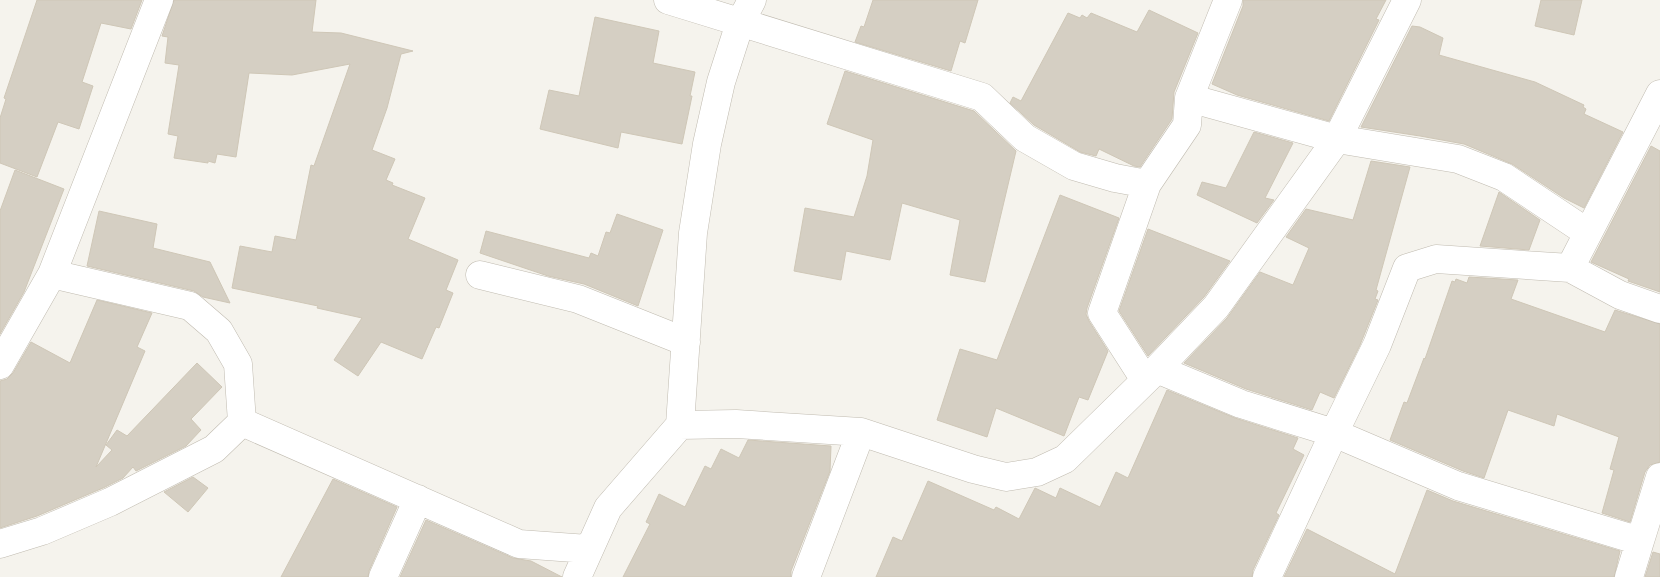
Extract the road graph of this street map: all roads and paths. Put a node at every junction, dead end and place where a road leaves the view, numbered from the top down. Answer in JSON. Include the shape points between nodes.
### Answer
{"nodes":[{"id":1,"x":159,"y":0,"type":"edge"},
{"id":2,"x":668,"y":0,"type":"edge"},
{"id":3,"x":1228,"y":0,"type":"edge"},
{"id":4,"x":1407,"y":0,"type":"edge"},
{"id":5,"x":746,"y":12,"type":"edge"},
{"id":6,"x":1660,"y":94,"type":"edge"},
{"id":7,"x":1189,"y":98,"type":"junction"},
{"id":8,"x":1337,"y":139,"type":"junction"},
{"id":9,"x":1148,"y":184,"type":"junction"},
{"id":10,"x":1588,"y":233,"type":"junction"},
{"id":11,"x":1570,"y":268,"type":"junction"},
{"id":12,"x":52,"y":274,"type":"junction"},
{"id":13,"x":480,"y":275,"type":"dead end"},
{"id":14,"x":1660,"y":309,"type":"edge"},
{"id":15,"x":686,"y":342,"type":"junction"},
{"id":16,"x":0,"y":365,"type":"edge"},
{"id":17,"x":1152,"y":374,"type":"junction"},
{"id":18,"x":242,"y":422,"type":"junction"},
{"id":19,"x":680,"y":425,"type":"junction"},
{"id":20,"x":860,"y":432,"type":"junction"},
{"id":21,"x":1334,"y":433,"type":"junction"},
{"id":22,"x":1660,"y":477,"type":"edge"},
{"id":23,"x":418,"y":499,"type":"junction"},
{"id":24,"x":1640,"y":541,"type":"junction"},
{"id":25,"x":0,"y":544,"type":"edge"},
{"id":26,"x":588,"y":550,"type":"junction"},
{"id":27,"x":383,"y":577,"type":"edge"},
{"id":28,"x":577,"y":577,"type":"edge"},
{"id":29,"x":806,"y":577,"type":"edge"},
{"id":30,"x":1267,"y":577,"type":"edge"},
{"id":31,"x":1630,"y":577,"type":"edge"}],
"edges":[{"from":1,"to":12,"type":"street"},
{"from":2,"to":5,"type":"street"},
{"from":3,"to":7,"type":"street"},
{"from":4,"to":8,"type":"street"},
{"from":5,"to":9,"type":"street","via":[[982,97],[1025,138],[1074,166]]},
{"from":5,"to":15,"type":"street","via":[[721,82],[708,144],[693,233]]},
{"from":6,"to":10,"type":"street"},
{"from":7,"to":8,"type":"street"},
{"from":7,"to":9,"type":"street","via":[[1187,125]]},
{"from":8,"to":10,"type":"street","via":[[1458,159],[1504,177]]},
{"from":8,"to":17,"type":"street","via":[[1216,307]]},
{"from":9,"to":17,"type":"street","via":[[1102,313]]},
{"from":10,"to":11,"type":"street"},
{"from":11,"to":14,"type":"street","via":[[1620,295]]},
{"from":11,"to":21,"type":"street","via":[[1436,259],[1406,268],[1377,345]]},
{"from":12,"to":16,"type":"street"},
{"from":12,"to":18,"type":"street","via":[[190,306],[219,330],[238,364]]},
{"from":13,"to":15,"type":"street","via":[[578,299]]},
{"from":15,"to":19,"type":"street"},
{"from":17,"to":20,"type":"street","via":[[1065,458],[1037,472],[998,475]]},
{"from":17,"to":21,"type":"street"},
{"from":18,"to":23,"type":"street"},
{"from":18,"to":25,"type":"street","via":[[214,448],[110,502],[42,531]]},
{"from":19,"to":20,"type":"street","via":[[736,424]]},
{"from":19,"to":26,"type":"street","via":[[608,508]]},
{"from":20,"to":29,"type":"street"},
{"from":21,"to":24,"type":"street","via":[[1458,486]]},
{"from":21,"to":30,"type":"street"},
{"from":22,"to":24,"type":"street"},
{"from":23,"to":26,"type":"street","via":[[519,544]]},
{"from":23,"to":27,"type":"street"},
{"from":24,"to":31,"type":"street"},
{"from":26,"to":28,"type":"street"}]}
